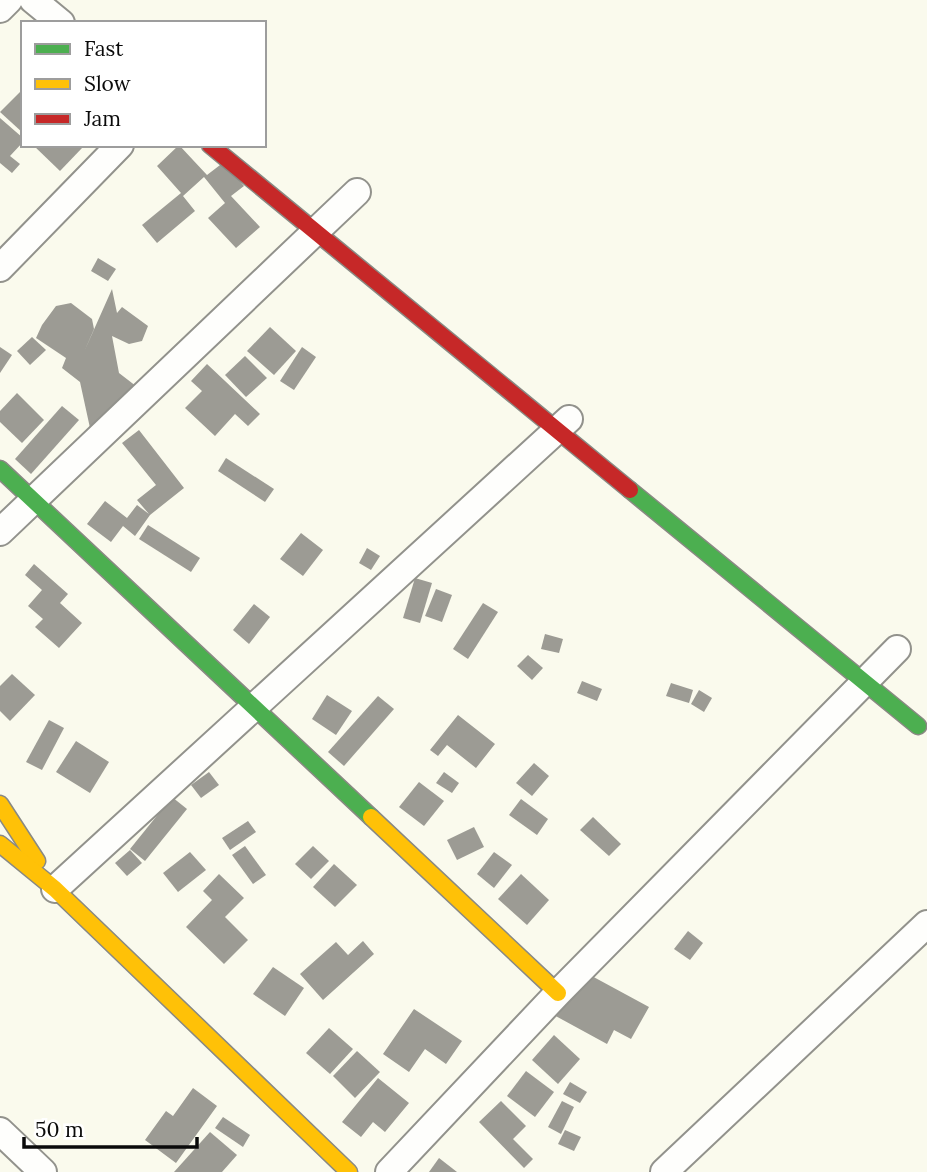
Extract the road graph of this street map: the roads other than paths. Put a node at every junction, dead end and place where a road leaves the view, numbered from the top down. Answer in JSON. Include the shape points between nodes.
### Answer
{"nodes":[{"id":1,"x":9,"y":0,"type":"edge"},
{"id":2,"x":33,"y":0,"type":"edge"},
{"id":3,"x":0,"y":9,"type":"edge"},
{"id":4,"x":59,"y":21,"type":"edge"},
{"id":5,"x":118,"y":147,"type":"edge"},
{"id":6,"x":212,"y":147,"type":"edge"},
{"id":7,"x":357,"y":192,"type":"dead end"},
{"id":8,"x":316,"y":232,"type":"junction"},
{"id":9,"x":0,"y":268,"type":"edge"},
{"id":10,"x":563,"y":425,"type":"junction"},
{"id":11,"x":0,"y":469,"type":"edge"},
{"id":12,"x":33,"y":500,"type":"junction"},
{"id":13,"x":0,"y":532,"type":"edge"},
{"id":14,"x":897,"y":649,"type":"dead end"},
{"id":15,"x":864,"y":682,"type":"junction"},
{"id":16,"x":253,"y":708,"type":"junction"},
{"id":17,"x":918,"y":726,"type":"dead end"},
{"id":18,"x":0,"y":804,"type":"edge"},
{"id":19,"x":0,"y":844,"type":"edge"},
{"id":20,"x":55,"y":888,"type":"junction"},
{"id":21,"x":927,"y":924,"type":"edge"},
{"id":22,"x":558,"y":993,"type":"junction"},
{"id":23,"x":0,"y":1131,"type":"edge"},
{"id":24,"x":43,"y":1172,"type":"edge"},
{"id":25,"x":349,"y":1172,"type":"edge"},
{"id":26,"x":389,"y":1172,"type":"edge"},
{"id":27,"x":664,"y":1172,"type":"edge"}],
"edges":[{"from":1,"to":3,"type":"street"},
{"from":2,"to":4,"type":"street"},
{"from":5,"to":9,"type":"street"},
{"from":6,"to":8,"type":"street"},
{"from":7,"to":8,"type":"street"},
{"from":8,"to":10,"type":"street"},
{"from":8,"to":12,"type":"street"},
{"from":10,"to":15,"type":"street"},
{"from":10,"to":16,"type":"street"},
{"from":11,"to":12,"type":"street"},
{"from":12,"to":13,"type":"street"},
{"from":12,"to":16,"type":"street"},
{"from":14,"to":15,"type":"street"},
{"from":15,"to":17,"type":"street"},
{"from":15,"to":22,"type":"street"},
{"from":16,"to":20,"type":"street"},
{"from":16,"to":22,"type":"street"},
{"from":18,"to":20,"type":"street"},
{"from":19,"to":20,"type":"street"},
{"from":20,"to":25,"type":"street"},
{"from":21,"to":27,"type":"street"},
{"from":22,"to":26,"type":"street"},
{"from":23,"to":24,"type":"street"}]}
